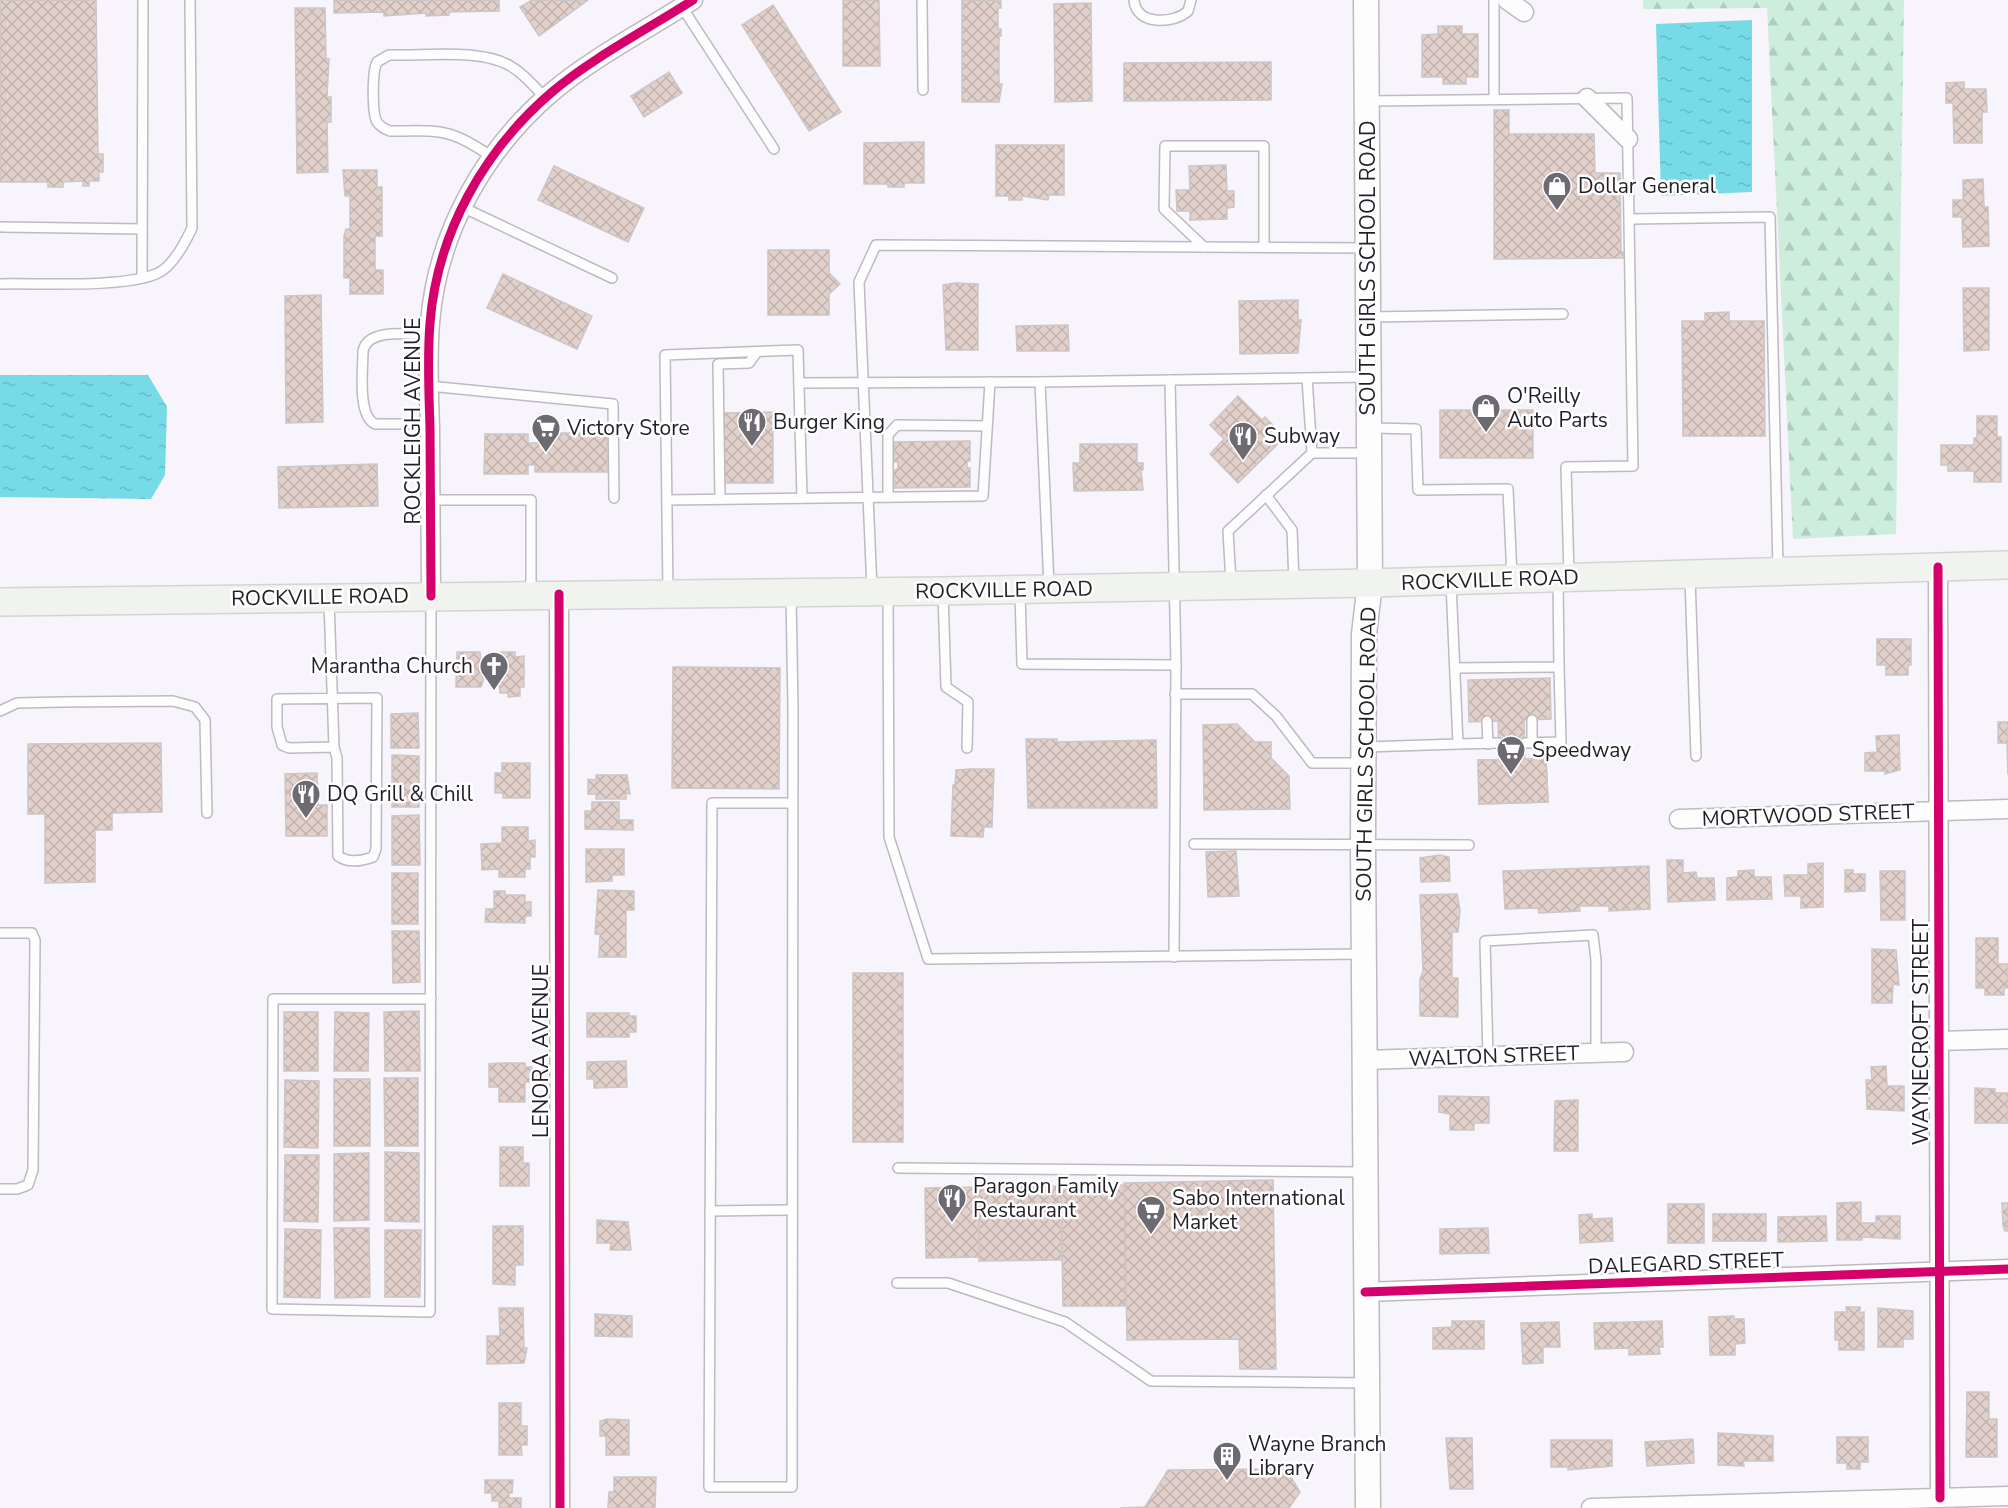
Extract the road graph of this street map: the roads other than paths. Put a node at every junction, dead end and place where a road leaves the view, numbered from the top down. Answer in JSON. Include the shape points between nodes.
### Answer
{"nodes":[{"id":1,"x":143,"y":0,"type":"edge"},
{"id":2,"x":190,"y":0,"type":"edge"},
{"id":3,"x":922,"y":0,"type":"edge"},
{"id":4,"x":1134,"y":0,"type":"edge"},
{"id":5,"x":1191,"y":0,"type":"edge"},
{"id":6,"x":1366,"y":0,"type":"edge"},
{"id":7,"x":1494,"y":0,"type":"edge"},
{"id":8,"x":1507,"y":0,"type":"edge"},
{"id":9,"x":687,"y":4,"type":"edge"},
{"id":10,"x":1524,"y":12,"type":"dead end"},
{"id":11,"x":923,"y":90,"type":"dead end"},
{"id":12,"x":545,"y":98,"type":"junction"},
{"id":13,"x":1587,"y":98,"type":"junction"},
{"id":14,"x":1494,"y":99,"type":"junction"},
{"id":15,"x":1367,"y":101,"type":"junction"},
{"id":16,"x":1628,"y":139,"type":"junction"},
{"id":17,"x":774,"y":149,"type":"dead end"},
{"id":18,"x":492,"y":157,"type":"junction"},
{"id":19,"x":462,"y":207,"type":"junction"},
{"id":20,"x":1630,"y":219,"type":"junction"},
{"id":21,"x":2,"y":227,"type":"dead end"},
{"id":22,"x":142,"y":229,"type":"junction"},
{"id":23,"x":1204,"y":247,"type":"junction"},
{"id":24,"x":1264,"y":247,"type":"junction"},
{"id":25,"x":1368,"y":248,"type":"junction"},
{"id":26,"x":142,"y":278,"type":"junction"},
{"id":27,"x":612,"y":278,"type":"dead end"},
{"id":28,"x":0,"y":284,"type":"edge"},
{"id":29,"x":1563,"y":314,"type":"dead end"},
{"id":30,"x":1368,"y":317,"type":"junction"},
{"id":31,"x":430,"y":335,"type":"junction"},
{"id":32,"x":756,"y":352,"type":"junction"},
{"id":33,"x":1368,"y":377,"type":"junction"},
{"id":34,"x":1307,"y":378,"type":"junction"},
{"id":35,"x":1170,"y":380,"type":"junction"},
{"id":36,"x":990,"y":382,"type":"junction"},
{"id":37,"x":1040,"y":382,"type":"junction"},
{"id":38,"x":799,"y":383,"type":"junction"},
{"id":39,"x":862,"y":383,"type":"junction"},
{"id":40,"x":429,"y":386,"type":"junction"},
{"id":41,"x":430,"y":424,"type":"junction"},
{"id":42,"x":987,"y":426,"type":"junction"},
{"id":43,"x":1369,"y":428,"type":"junction"},
{"id":44,"x":1312,"y":453,"type":"junction"},
{"id":45,"x":1369,"y":453,"type":"junction"},
{"id":46,"x":1266,"y":495,"type":"junction"},
{"id":47,"x":868,"y":497,"type":"junction"},
{"id":48,"x":888,"y":497,"type":"junction"},
{"id":49,"x":614,"y":498,"type":"dead end"},
{"id":50,"x":802,"y":498,"type":"junction"},
{"id":51,"x":720,"y":499,"type":"junction"},
{"id":52,"x":430,"y":500,"type":"junction"},
{"id":53,"x":667,"y":500,"type":"junction"},
{"id":54,"x":2008,"y":565,"type":"edge"},
{"id":55,"x":1938,"y":567,"type":"junction"},
{"id":56,"x":1778,"y":571,"type":"junction"},
{"id":57,"x":1690,"y":574,"type":"junction"},
{"id":58,"x":1563,"y":577,"type":"junction"},
{"id":59,"x":1512,"y":579,"type":"junction"},
{"id":60,"x":1451,"y":580,"type":"junction"},
{"id":61,"x":1370,"y":583,"type":"junction"},
{"id":62,"x":1294,"y":584,"type":"junction"},
{"id":63,"x":1231,"y":585,"type":"junction"},
{"id":64,"x":1175,"y":586,"type":"junction"},
{"id":65,"x":1020,"y":589,"type":"junction"},
{"id":66,"x":1049,"y":589,"type":"junction"},
{"id":67,"x":942,"y":591,"type":"junction"},
{"id":68,"x":880,"y":592,"type":"junction"},
{"id":69,"x":791,"y":593,"type":"junction"},
{"id":70,"x":531,"y":594,"type":"junction"},
{"id":71,"x":559,"y":594,"type":"junction"},
{"id":72,"x":668,"y":594,"type":"junction"},
{"id":73,"x":431,"y":596,"type":"junction"},
{"id":74,"x":329,"y":597,"type":"junction"},
{"id":75,"x":0,"y":602,"type":"edge"},
{"id":76,"x":1176,"y":665,"type":"junction"},
{"id":77,"x":1529,"y":667,"type":"junction"},
{"id":78,"x":1559,"y":667,"type":"junction"},
{"id":79,"x":1456,"y":668,"type":"junction"},
{"id":80,"x":1484,"y":668,"type":"junction"},
{"id":81,"x":1530,"y":678,"type":"dead end"},
{"id":82,"x":1485,"y":680,"type":"dead end"},
{"id":83,"x":1175,"y":694,"type":"junction"},
{"id":84,"x":333,"y":697,"type":"junction"},
{"id":85,"x":0,"y":711,"type":"edge"},
{"id":86,"x":1532,"y":720,"type":"dead end"},
{"id":87,"x":1487,"y":721,"type":"dead end"},
{"id":88,"x":1498,"y":743,"type":"dead end"},
{"id":89,"x":1458,"y":744,"type":"junction"},
{"id":90,"x":1488,"y":744,"type":"junction"},
{"id":91,"x":334,"y":747,"type":"junction"},
{"id":92,"x":967,"y":748,"type":"dead end"},
{"id":93,"x":1365,"y":755,"type":"junction"},
{"id":94,"x":1696,"y":756,"type":"dead end"},
{"id":95,"x":792,"y":803,"type":"junction"},
{"id":96,"x":2008,"y":809,"type":"edge"},
{"id":97,"x":1939,"y":811,"type":"junction"},
{"id":98,"x":207,"y":813,"type":"dead end"},
{"id":99,"x":1679,"y":819,"type":"dead end"},
{"id":100,"x":1194,"y":844,"type":"dead end"},
{"id":101,"x":1363,"y":844,"type":"junction"},
{"id":102,"x":1469,"y":845,"type":"dead end"},
{"id":103,"x":0,"y":933,"type":"edge"},
{"id":104,"x":1365,"y":954,"type":"junction"},
{"id":105,"x":1174,"y":957,"type":"junction"},
{"id":106,"x":430,"y":999,"type":"junction"},
{"id":107,"x":2008,"y":1039,"type":"edge"},
{"id":108,"x":1939,"y":1041,"type":"junction"},
{"id":109,"x":1624,"y":1052,"type":"dead end"},
{"id":110,"x":1596,"y":1053,"type":"junction"},
{"id":111,"x":1488,"y":1057,"type":"junction"},
{"id":112,"x":1364,"y":1060,"type":"junction"},
{"id":113,"x":898,"y":1168,"type":"dead end"},
{"id":114,"x":1365,"y":1172,"type":"junction"},
{"id":115,"x":0,"y":1189,"type":"edge"},
{"id":116,"x":710,"y":1210,"type":"junction"},
{"id":117,"x":792,"y":1210,"type":"junction"},
{"id":118,"x":2008,"y":1269,"type":"edge"},
{"id":119,"x":1939,"y":1272,"type":"junction"},
{"id":120,"x":897,"y":1283,"type":"dead end"},
{"id":121,"x":1365,"y":1292,"type":"junction"},
{"id":122,"x":1367,"y":1383,"type":"junction"},
{"id":123,"x":2008,"y":1496,"type":"edge"},
{"id":124,"x":1940,"y":1498,"type":"junction"},
{"id":125,"x":560,"y":1508,"type":"edge"},
{"id":126,"x":1368,"y":1508,"type":"edge"},
{"id":127,"x":1591,"y":1508,"type":"edge"}],
"edges":[{"from":1,"to":22,"type":"lane"},
{"from":2,"to":26,"type":"lane","via":[[192,228],[184,245],[158,274]]},
{"from":3,"to":11,"type":"lane"},
{"from":4,"to":5,"type":"lane","via":[[1137,12],[1145,18],[1177,19],[1188,11]]},
{"from":6,"to":15,"type":"main road","name":"SOUTH GIRLS SCHOOL ROAD"},
{"from":7,"to":14,"type":"lane"},
{"from":8,"to":10,"type":"street"},
{"from":9,"to":12,"type":"street","name":"ROCKLEIGH AVENUE"},
{"from":9,"to":17,"type":"lane"},
{"from":12,"to":18,"type":"street","name":"ROCKLEIGH AVENUE"},
{"from":12,"to":18,"type":"lane","via":[[518,70],[484,56],[389,56],[377,63],[375,113],[383,128],[451,133]]},
{"from":13,"to":14,"type":"lane"},
{"from":13,"to":16,"type":"street"},
{"from":13,"to":16,"type":"lane","via":[[1627,98]]},
{"from":14,"to":15,"type":"lane"},
{"from":15,"to":25,"type":"main road","name":"SOUTH GIRLS SCHOOL ROAD"},
{"from":16,"to":20,"type":"lane"},
{"from":18,"to":19,"type":"street","name":"ROCKLEIGH AVENUE"},
{"from":19,"to":27,"type":"lane"},
{"from":19,"to":31,"type":"street","name":"ROCKLEIGH AVENUE","via":[[441,264]]},
{"from":20,"to":56,"type":"lane","via":[[1770,217]]},
{"from":20,"to":58,"type":"lane","via":[[1633,466],[1566,467]]},
{"from":21,"to":22,"type":"lane"},
{"from":22,"to":26,"type":"lane"},
{"from":23,"to":24,"type":"lane"},
{"from":23,"to":24,"type":"lane","via":[[1164,210],[1165,146],[1264,146]]},
{"from":23,"to":39,"type":"lane","via":[[876,245],[859,282]]},
{"from":24,"to":25,"type":"lane"},
{"from":25,"to":30,"type":"main road","name":"SOUTH GIRLS SCHOOL ROAD"},
{"from":26,"to":28,"type":"lane","via":[[124,282]]},
{"from":29,"to":30,"type":"lane"},
{"from":30,"to":33,"type":"main road","name":"SOUTH GIRLS SCHOOL ROAD"},
{"from":31,"to":40,"type":"street","name":"ROCKLEIGH AVENUE"},
{"from":31,"to":41,"type":"lane","via":[[375,336],[365,344],[363,362],[364,411],[369,421]]},
{"from":32,"to":38,"type":"lane","via":[[798,350]]},
{"from":32,"to":51,"type":"lane","via":[[749,363],[718,364]]},
{"from":32,"to":53,"type":"lane","via":[[665,355]]},
{"from":33,"to":34,"type":"lane"},
{"from":33,"to":43,"type":"main road","name":"SOUTH GIRLS SCHOOL ROAD"},
{"from":34,"to":35,"type":"lane"},
{"from":34,"to":44,"type":"lane"},
{"from":35,"to":37,"type":"lane"},
{"from":35,"to":64,"type":"lane"},
{"from":36,"to":37,"type":"lane"},
{"from":36,"to":39,"type":"lane"},
{"from":36,"to":42,"type":"lane"},
{"from":37,"to":66,"type":"lane"},
{"from":38,"to":39,"type":"lane"},
{"from":38,"to":50,"type":"lane"},
{"from":39,"to":47,"type":"lane"},
{"from":40,"to":41,"type":"street","name":"ROCKLEIGH AVENUE"},
{"from":40,"to":49,"type":"lane","via":[[613,404]]},
{"from":41,"to":52,"type":"street","name":"ROCKLEIGH AVENUE"},
{"from":42,"to":48,"type":"lane","via":[[983,496]]},
{"from":42,"to":48,"type":"lane","via":[[897,425],[888,435]]},
{"from":43,"to":45,"type":"main road","name":"SOUTH GIRLS SCHOOL ROAD"},
{"from":43,"to":59,"type":"lane","via":[[1416,429],[1418,490],[1508,489]]},
{"from":44,"to":45,"type":"lane"},
{"from":44,"to":46,"type":"lane"},
{"from":45,"to":61,"type":"main road","name":"SOUTH GIRLS SCHOOL ROAD"},
{"from":46,"to":62,"type":"lane","via":[[1292,530]]},
{"from":46,"to":63,"type":"lane","via":[[1228,531]]},
{"from":47,"to":48,"type":"lane"},
{"from":47,"to":50,"type":"lane"},
{"from":47,"to":68,"type":"lane"},
{"from":50,"to":51,"type":"lane"},
{"from":51,"to":53,"type":"lane"},
{"from":52,"to":70,"type":"lane","via":[[531,500]]},
{"from":52,"to":73,"type":"street","name":"ROCKLEIGH AVENUE"},
{"from":53,"to":72,"type":"lane"},
{"from":54,"to":55,"type":"main road","name":"ROCKVILLE ROAD"},
{"from":55,"to":56,"type":"main road","name":"ROCKVILLE ROAD"},
{"from":55,"to":97,"type":"street","name":"WAYNECROFT STREET"},
{"from":56,"to":57,"type":"main road","name":"ROCKVILLE ROAD"},
{"from":57,"to":58,"type":"main road","name":"ROCKVILLE ROAD"},
{"from":57,"to":94,"type":"lane"},
{"from":58,"to":59,"type":"main road","name":"ROCKVILLE ROAD"},
{"from":58,"to":78,"type":"lane"},
{"from":59,"to":60,"type":"main road","name":"ROCKVILLE ROAD"},
{"from":60,"to":61,"type":"main road","name":"ROCKVILLE ROAD"},
{"from":60,"to":79,"type":"lane"},
{"from":61,"to":62,"type":"main road","name":"ROCKVILLE ROAD"},
{"from":61,"to":93,"type":"main road","name":"SOUTH GIRLS SCHOOL ROAD","via":[[1364,634]]},
{"from":62,"to":63,"type":"main road","name":"ROCKVILLE ROAD"},
{"from":63,"to":64,"type":"main road","name":"ROCKVILLE ROAD"},
{"from":64,"to":66,"type":"main road","name":"ROCKVILLE ROAD"},
{"from":64,"to":76,"type":"lane"},
{"from":65,"to":66,"type":"main road","name":"ROCKVILLE ROAD"},
{"from":65,"to":67,"type":"main road","name":"ROCKVILLE ROAD"},
{"from":65,"to":76,"type":"lane","via":[[1022,664]]},
{"from":67,"to":68,"type":"main road","name":"ROCKVILLE ROAD"},
{"from":67,"to":92,"type":"lane","via":[[946,687],[968,702]]},
{"from":68,"to":69,"type":"main road","name":"ROCKVILLE ROAD"},
{"from":68,"to":105,"type":"lane","via":[[889,837],[928,959]]},
{"from":69,"to":72,"type":"main road","name":"ROCKVILLE ROAD"},
{"from":69,"to":95,"type":"lane"},
{"from":70,"to":71,"type":"main road","name":"ROCKVILLE ROAD"},
{"from":70,"to":73,"type":"main road","name":"ROCKVILLE ROAD"},
{"from":71,"to":72,"type":"main road","name":"ROCKVILLE ROAD"},
{"from":71,"to":125,"type":"street","name":"LENORA AVENUE"},
{"from":73,"to":74,"type":"main road","name":"ROCKVILLE ROAD"},
{"from":73,"to":106,"type":"lane"},
{"from":74,"to":75,"type":"main road","name":"ROCKVILLE ROAD"},
{"from":74,"to":84,"type":"lane"},
{"from":76,"to":83,"type":"lane"},
{"from":77,"to":78,"type":"lane"},
{"from":77,"to":80,"type":"lane"},
{"from":77,"to":81,"type":"lane"},
{"from":78,"to":86,"type":"lane","via":[[1561,742],[1529,743]]},
{"from":79,"to":80,"type":"lane"},
{"from":79,"to":89,"type":"lane"},
{"from":80,"to":82,"type":"lane"},
{"from":83,"to":93,"type":"lane","via":[[1252,694],[1276,716],[1312,763]]},
{"from":83,"to":105,"type":"lane"},
{"from":84,"to":91,"type":"lane"},
{"from":84,"to":91,"type":"lane","via":[[277,699],[277,727],[282,745],[289,748]]},
{"from":84,"to":91,"type":"lane","via":[[377,698],[376,849],[369,859],[352,861],[338,856]]},
{"from":85,"to":98,"type":"lane","via":[[17,703],[62,702],[173,700],[195,707],[206,720]]},
{"from":87,"to":90,"type":"lane"},
{"from":88,"to":90,"type":"lane"},
{"from":89,"to":90,"type":"lane"},
{"from":89,"to":93,"type":"lane"},
{"from":93,"to":101,"type":"main road","name":"SOUTH GIRLS SCHOOL ROAD"},
{"from":95,"to":116,"type":"lane","via":[[712,803]]},
{"from":95,"to":117,"type":"lane"},
{"from":96,"to":97,"type":"street","name":"MORTWOOD STREET"},
{"from":97,"to":99,"type":"street","name":"MORTWOOD STREET"},
{"from":97,"to":108,"type":"street","name":"WAYNECROFT STREET"},
{"from":100,"to":101,"type":"lane"},
{"from":101,"to":102,"type":"lane"},
{"from":101,"to":104,"type":"main road","name":"SOUTH GIRLS SCHOOL ROAD"},
{"from":103,"to":115,"type":"lane","via":[[32,933],[35,940],[33,1170],[28,1185]]},
{"from":104,"to":105,"type":"lane"},
{"from":104,"to":112,"type":"main road","name":"SOUTH GIRLS SCHOOL ROAD"},
{"from":106,"to":106,"type":"lane","via":[[430,1312],[272,1309],[273,999]]},
{"from":107,"to":108,"type":"street"},
{"from":108,"to":119,"type":"street","name":"WAYNECROFT STREET"},
{"from":109,"to":110,"type":"street","name":"WALTON STREET"},
{"from":110,"to":111,"type":"street","name":"WALTON STREET"},
{"from":110,"to":111,"type":"lane","via":[[1593,935],[1485,941]]},
{"from":111,"to":112,"type":"street","name":"WALTON STREET"},
{"from":112,"to":114,"type":"main road","name":"SOUTH GIRLS SCHOOL ROAD"},
{"from":113,"to":114,"type":"lane"},
{"from":114,"to":121,"type":"main road","name":"SOUTH GIRLS SCHOOL ROAD"},
{"from":116,"to":117,"type":"lane"},
{"from":116,"to":117,"type":"lane","via":[[709,1487],[792,1487]]},
{"from":118,"to":119,"type":"street","name":"DALEGARD STREET"},
{"from":119,"to":121,"type":"street","name":"DALEGARD STREET"},
{"from":119,"to":124,"type":"street","name":"WAYNECROFT STREET"},
{"from":120,"to":122,"type":"lane","via":[[948,1283],[1065,1322],[1150,1381]]},
{"from":121,"to":122,"type":"main road","name":"SOUTH GIRLS SCHOOL ROAD"},
{"from":122,"to":126,"type":"main road","name":"SOUTH GIRLS SCHOOL ROAD"},
{"from":123,"to":124,"type":"street"},
{"from":124,"to":127,"type":"street"}]}
